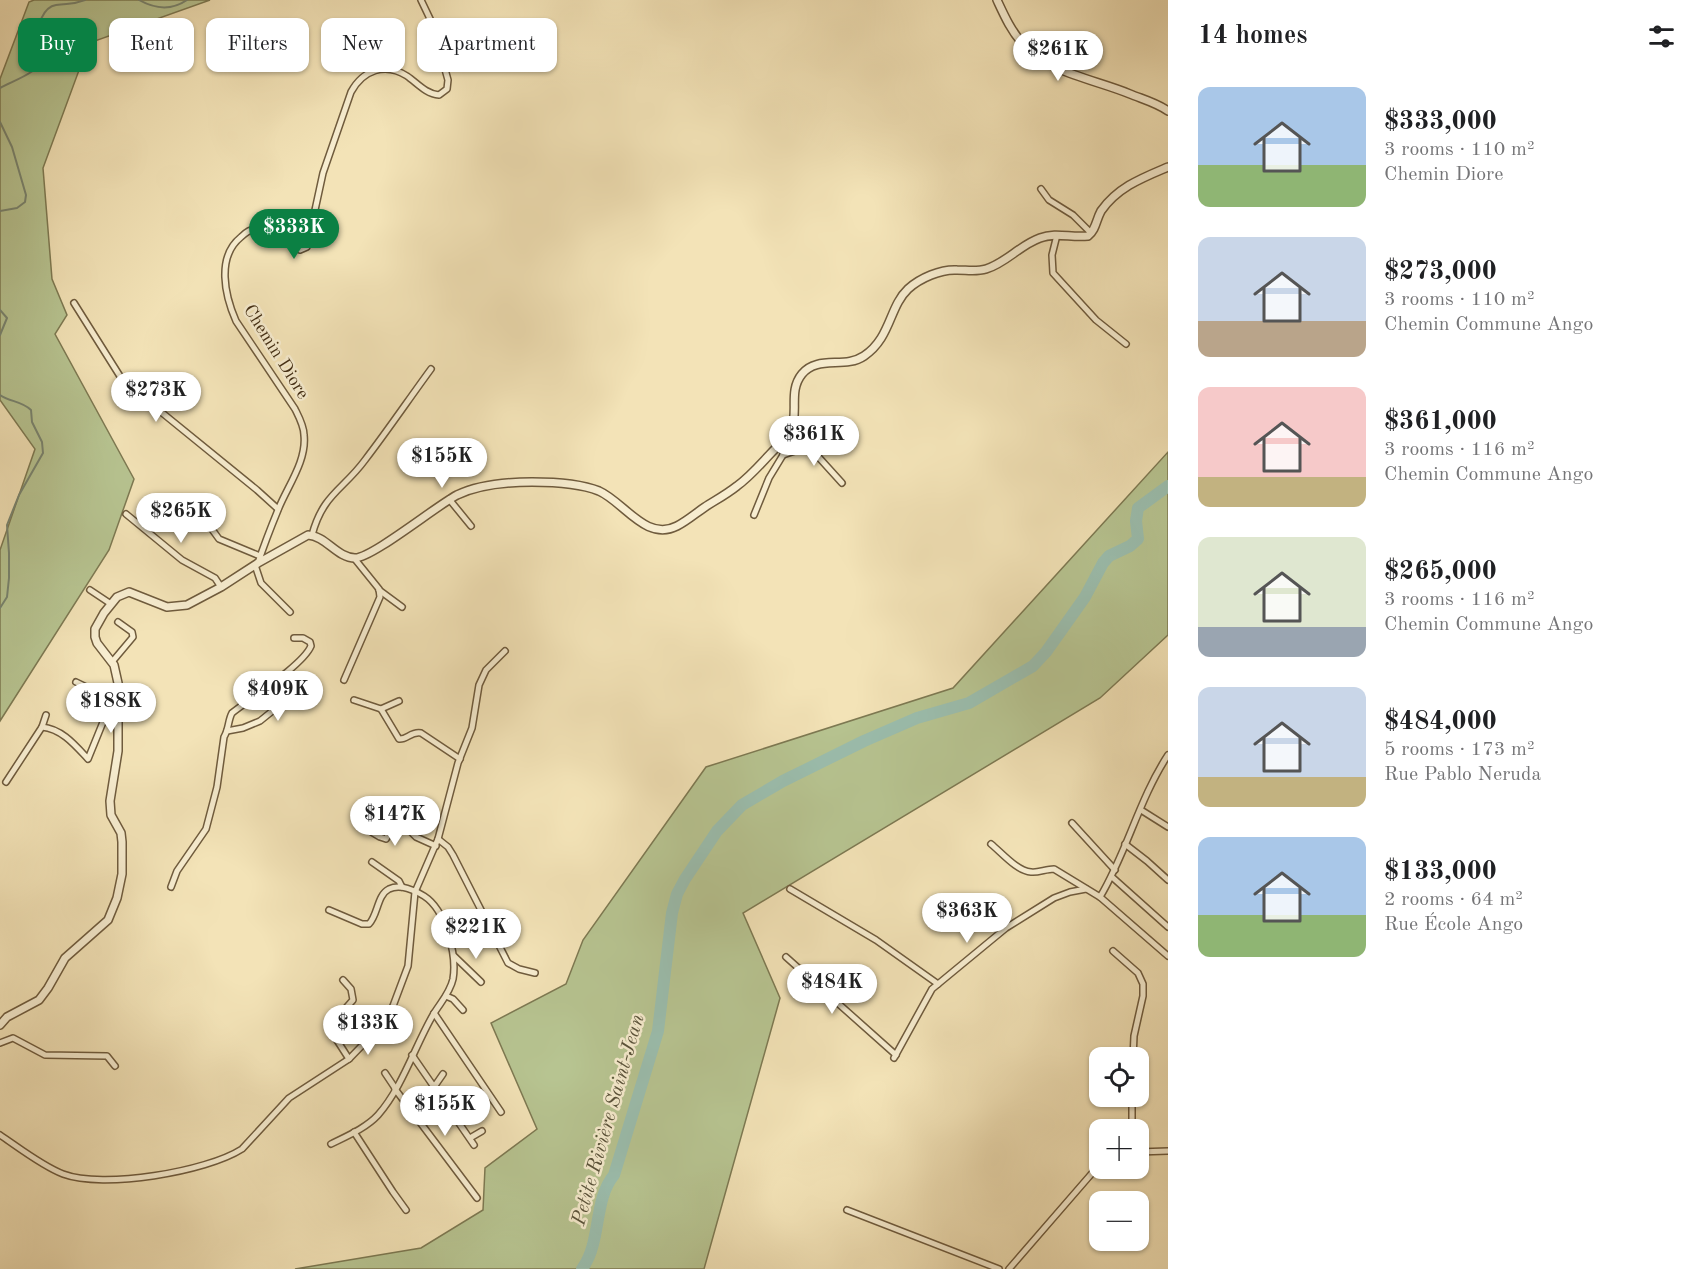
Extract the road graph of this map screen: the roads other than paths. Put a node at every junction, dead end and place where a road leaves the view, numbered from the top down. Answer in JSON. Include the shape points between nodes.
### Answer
{"nodes":[{"id":1,"x":422,"y":0,"type":"edge"},
{"id":2,"x":997,"y":0,"type":"edge"},
{"id":3,"x":1168,"y":111,"type":"edge"},
{"id":4,"x":1168,"y":167,"type":"edge"},
{"id":5,"x":1041,"y":189,"type":"dead end"},
{"id":6,"x":1091,"y":233,"type":"junction"},
{"id":7,"x":1057,"y":235,"type":"junction"},
{"id":8,"x":74,"y":303,"type":"dead end"},
{"id":9,"x":1126,"y":344,"type":"dead end"},
{"id":10,"x":431,"y":369,"type":"dead end"},
{"id":11,"x":786,"y":436,"type":"junction"},
{"id":12,"x":783,"y":455,"type":"junction"},
{"id":13,"x":842,"y":483,"type":"dead end"},
{"id":14,"x":449,"y":499,"type":"junction"},
{"id":15,"x":188,"y":504,"type":"dead end"},
{"id":16,"x":278,"y":509,"type":"junction"},
{"id":17,"x":126,"y":514,"type":"dead end"},
{"id":18,"x":754,"y":515,"type":"dead end"},
{"id":19,"x":471,"y":526,"type":"dead end"},
{"id":20,"x":312,"y":535,"type":"junction"},
{"id":21,"x":354,"y":558,"type":"junction"},
{"id":22,"x":258,"y":561,"type":"junction"},
{"id":23,"x":221,"y":587,"type":"junction"},
{"id":24,"x":379,"y":589,"type":"junction"},
{"id":25,"x":90,"y":590,"type":"dead end"},
{"id":26,"x":111,"y":604,"type":"junction"},
{"id":27,"x":402,"y":607,"type":"dead end"},
{"id":28,"x":290,"y":612,"type":"dead end"},
{"id":29,"x":118,"y":622,"type":"dead end"},
{"id":30,"x":294,"y":638,"type":"dead end"},
{"id":31,"x":505,"y":651,"type":"dead end"},
{"id":32,"x":112,"y":662,"type":"junction"},
{"id":33,"x":312,"y":679,"type":"dead end"},
{"id":34,"x":344,"y":681,"type":"dead end"},
{"id":35,"x":76,"y":682,"type":"dead end"},
{"id":36,"x":354,"y":700,"type":"dead end"},
{"id":37,"x":115,"y":701,"type":"junction"},
{"id":38,"x":399,"y":701,"type":"dead end"},
{"id":39,"x":381,"y":709,"type":"junction"},
{"id":40,"x":46,"y":715,"type":"dead end"},
{"id":41,"x":42,"y":727,"type":"junction"},
{"id":42,"x":227,"y":731,"type":"junction"},
{"id":43,"x":1168,"y":755,"type":"edge"},
{"id":44,"x":460,"y":759,"type":"junction"},
{"id":45,"x":1166,"y":763,"type":"edge"},
{"id":46,"x":6,"y":782,"type":"dead end"},
{"id":47,"x":1141,"y":810,"type":"junction"},
{"id":48,"x":1072,"y":823,"type":"dead end"},
{"id":49,"x":358,"y":824,"type":"dead end"},
{"id":50,"x":1168,"y":827,"type":"edge"},
{"id":51,"x":437,"y":842,"type":"junction"},
{"id":52,"x":991,"y":844,"type":"dead end"},
{"id":53,"x":1125,"y":844,"type":"junction"},
{"id":54,"x":372,"y":862,"type":"dead end"},
{"id":55,"x":1115,"y":870,"type":"junction"},
{"id":56,"x":1112,"y":877,"type":"junction"},
{"id":57,"x":1168,"y":880,"type":"edge"},
{"id":58,"x":171,"y":887,"type":"dead end"},
{"id":59,"x":402,"y":887,"type":"junction"},
{"id":60,"x":790,"y":889,"type":"dead end"},
{"id":61,"x":1086,"y":889,"type":"junction"},
{"id":62,"x":415,"y":892,"type":"junction"},
{"id":63,"x":1100,"y":897,"type":"junction"},
{"id":64,"x":329,"y":910,"type":"dead end"},
{"id":65,"x":1168,"y":927,"type":"edge"},
{"id":66,"x":1113,"y":951,"type":"dead end"},
{"id":67,"x":454,"y":956,"type":"junction"},
{"id":68,"x":1168,"y":956,"type":"edge"},
{"id":69,"x":786,"y":957,"type":"dead end"},
{"id":70,"x":535,"y":974,"type":"dead end"},
{"id":71,"x":343,"y":980,"type":"dead end"},
{"id":72,"x":481,"y":982,"type":"dead end"},
{"id":73,"x":938,"y":984,"type":"junction"},
{"id":74,"x":446,"y":996,"type":"junction"},
{"id":75,"x":463,"y":1010,"type":"dead end"},
{"id":76,"x":434,"y":1013,"type":"junction"},
{"id":77,"x":0,"y":1025,"type":"edge"},
{"id":78,"x":0,"y":1043,"type":"edge"},
{"id":79,"x":1134,"y":1047,"type":"edge"},
{"id":80,"x":109,"y":1050,"type":"dead end"},
{"id":81,"x":412,"y":1055,"type":"junction"},
{"id":82,"x":106,"y":1056,"type":"junction"},
{"id":83,"x":349,"y":1059,"type":"junction"},
{"id":84,"x":115,"y":1066,"type":"dead end"},
{"id":85,"x":385,"y":1073,"type":"dead end"},
{"id":86,"x":443,"y":1074,"type":"dead end"},
{"id":87,"x":434,"y":1087,"type":"junction"},
{"id":88,"x":395,"y":1088,"type":"junction"},
{"id":89,"x":472,"y":1101,"type":"dead end"},
{"id":90,"x":501,"y":1112,"type":"dead end"},
{"id":91,"x":452,"y":1113,"type":"junction"},
{"id":92,"x":482,"y":1131,"type":"dead end"},
{"id":93,"x":354,"y":1132,"type":"junction"},
{"id":94,"x":0,"y":1135,"type":"edge"},
{"id":95,"x":470,"y":1138,"type":"junction"},
{"id":96,"x":1168,"y":1143,"type":"edge"},
{"id":97,"x":331,"y":1144,"type":"dead end"},
{"id":98,"x":474,"y":1144,"type":"dead end"},
{"id":99,"x":1166,"y":1151,"type":"edge"},
{"id":100,"x":1149,"y":1152,"type":"edge"},
{"id":101,"x":1089,"y":1177,"type":"edge"},
{"id":102,"x":477,"y":1198,"type":"dead end"},
{"id":103,"x":406,"y":1210,"type":"dead end"},
{"id":104,"x":847,"y":1210,"type":"dead end"},
{"id":105,"x":999,"y":1269,"type":"edge"},
{"id":106,"x":1009,"y":1269,"type":"edge"}],
"edges":[{"from":1,"to":16,"type":"street","name":"Chemin Diore","via":[[432,23],[447,89],[433,94],[392,70],[377,69],[365,74],[351,92],[323,173],[307,246],[300,250],[266,230],[255,229],[237,240],[229,254],[225,280],[229,305],[295,409],[304,435],[299,462]]},
{"from":2,"to":3,"type":"street","via":[[1023,44],[1047,63]]},
{"from":4,"to":6,"type":"street","via":[[1121,189],[1101,212]]},
{"from":5,"to":6,"type":"street"},
{"from":6,"to":7,"type":"street","via":[[1083,237]]},
{"from":7,"to":9,"type":"street","via":[[1053,273],[1096,320]]},
{"from":7,"to":11,"type":"street","via":[[1037,239],[991,267],[977,271],[946,270],[910,287],[881,339],[867,354],[849,362],[813,365],[803,372],[796,387],[793,424]]},
{"from":8,"to":16,"type":"street","via":[[123,381]]},
{"from":10,"to":20,"type":"street","via":[[364,461],[328,500]]},
{"from":11,"to":12,"type":"street"},
{"from":11,"to":14,"type":"street","via":[[737,486],[679,525],[664,530],[645,525],[608,495],[583,487],[516,482],[477,488]]},
{"from":12,"to":13,"type":"street","via":[[813,451]]},
{"from":12,"to":18,"type":"street"},
{"from":14,"to":19,"type":"street"},
{"from":14,"to":21,"type":"street","via":[[386,542]]},
{"from":15,"to":22,"type":"street","via":[[219,539]]},
{"from":16,"to":22,"type":"street","name":"Chemin Diore"},
{"from":17,"to":23,"type":"street","via":[[182,560],[215,578]]},
{"from":20,"to":21,"type":"street"},
{"from":20,"to":22,"type":"street"},
{"from":21,"to":24,"type":"street"},
{"from":22,"to":23,"type":"street"},
{"from":22,"to":28,"type":"street","via":[[261,583]]},
{"from":23,"to":26,"type":"street","via":[[180,607],[167,607],[129,592]]},
{"from":24,"to":27,"type":"street"},
{"from":24,"to":34,"type":"street","via":[[379,603]]},
{"from":25,"to":26,"type":"street"},
{"from":26,"to":32,"type":"street","via":[[95,629],[95,637]]},
{"from":29,"to":32,"type":"street","via":[[133,637]]},
{"from":30,"to":42,"type":"street","via":[[303,638],[311,646],[290,668],[232,712]]},
{"from":31,"to":44,"type":"street","via":[[482,676],[472,728]]},
{"from":32,"to":37,"type":"street","via":[[118,683]]},
{"from":33,"to":42,"type":"street","via":[[260,721]]},
{"from":35,"to":37,"type":"street"},
{"from":36,"to":39,"type":"street"},
{"from":37,"to":41,"type":"street","via":[[88,759],[67,738]]},
{"from":37,"to":77,"type":"street","via":[[118,751],[110,801],[111,814],[121,833],[123,857],[115,905],[102,927],[65,958],[39,1000]]},
{"from":38,"to":39,"type":"street"},
{"from":39,"to":44,"type":"street","via":[[399,739],[421,732]]},
{"from":40,"to":41,"type":"street"},
{"from":41,"to":46,"type":"street"},
{"from":42,"to":58,"type":"street","via":[[206,829],[177,871]]},
{"from":43,"to":45,"type":"street"},
{"from":44,"to":51,"type":"street"},
{"from":45,"to":47,"type":"street"},
{"from":47,"to":50,"type":"street"},
{"from":47,"to":53,"type":"street"},
{"from":48,"to":55,"type":"street"},
{"from":49,"to":51,"type":"street","via":[[387,839],[395,823],[401,822],[416,837]]},
{"from":51,"to":62,"type":"street"},
{"from":51,"to":70,"type":"street","via":[[448,847],[453,855],[508,963]]},
{"from":52,"to":61,"type":"street","via":[[1022,870],[1034,873],[1054,869]]},
{"from":53,"to":55,"type":"street"},
{"from":53,"to":57,"type":"street"},
{"from":54,"to":59,"type":"street"},
{"from":55,"to":56,"type":"street"},
{"from":56,"to":63,"type":"street"},
{"from":56,"to":65,"type":"street"},
{"from":59,"to":62,"type":"street"},
{"from":59,"to":64,"type":"street","via":[[385,892],[369,924]]},
{"from":60,"to":73,"type":"street","via":[[876,940]]},
{"from":61,"to":63,"type":"street"},
{"from":61,"to":73,"type":"street","via":[[1054,898],[1006,928]]},
{"from":62,"to":67,"type":"street","via":[[436,909]]},
{"from":62,"to":83,"type":"street","via":[[405,980],[388,1017]]},
{"from":63,"to":68,"type":"street"},
{"from":66,"to":79,"type":"street","via":[[1138,973],[1143,984]]},
{"from":67,"to":72,"type":"street"},
{"from":67,"to":74,"type":"street"},
{"from":69,"to":73,"type":"street","via":[[895,1057]]},
{"from":71,"to":83,"type":"street","via":[[351,989],[352,1000],[331,1023],[331,1030]]},
{"from":74,"to":75,"type":"street"},
{"from":74,"to":76,"type":"street"},
{"from":76,"to":81,"type":"street"},
{"from":76,"to":90,"type":"street"},
{"from":78,"to":82,"type":"street","via":[[13,1038],[45,1055]]},
{"from":80,"to":82,"type":"street"},
{"from":81,"to":87,"type":"street"},
{"from":81,"to":88,"type":"street"},
{"from":82,"to":84,"type":"street"},
{"from":83,"to":94,"type":"street","via":[[289,1098],[242,1149],[208,1165],[119,1179],[80,1178],[54,1169]]},
{"from":85,"to":88,"type":"street"},
{"from":86,"to":87,"type":"street"},
{"from":87,"to":91,"type":"street"},
{"from":88,"to":93,"type":"street","via":[[379,1114]]},
{"from":88,"to":102,"type":"street"},
{"from":89,"to":91,"type":"street"},
{"from":91,"to":95,"type":"street"},
{"from":92,"to":95,"type":"street"},
{"from":93,"to":97,"type":"street"},
{"from":93,"to":103,"type":"street"},
{"from":95,"to":98,"type":"street"},
{"from":96,"to":99,"type":"street"},
{"from":99,"to":100,"type":"street"},
{"from":101,"to":106,"type":"street"},
{"from":104,"to":105,"type":"street"}]}
